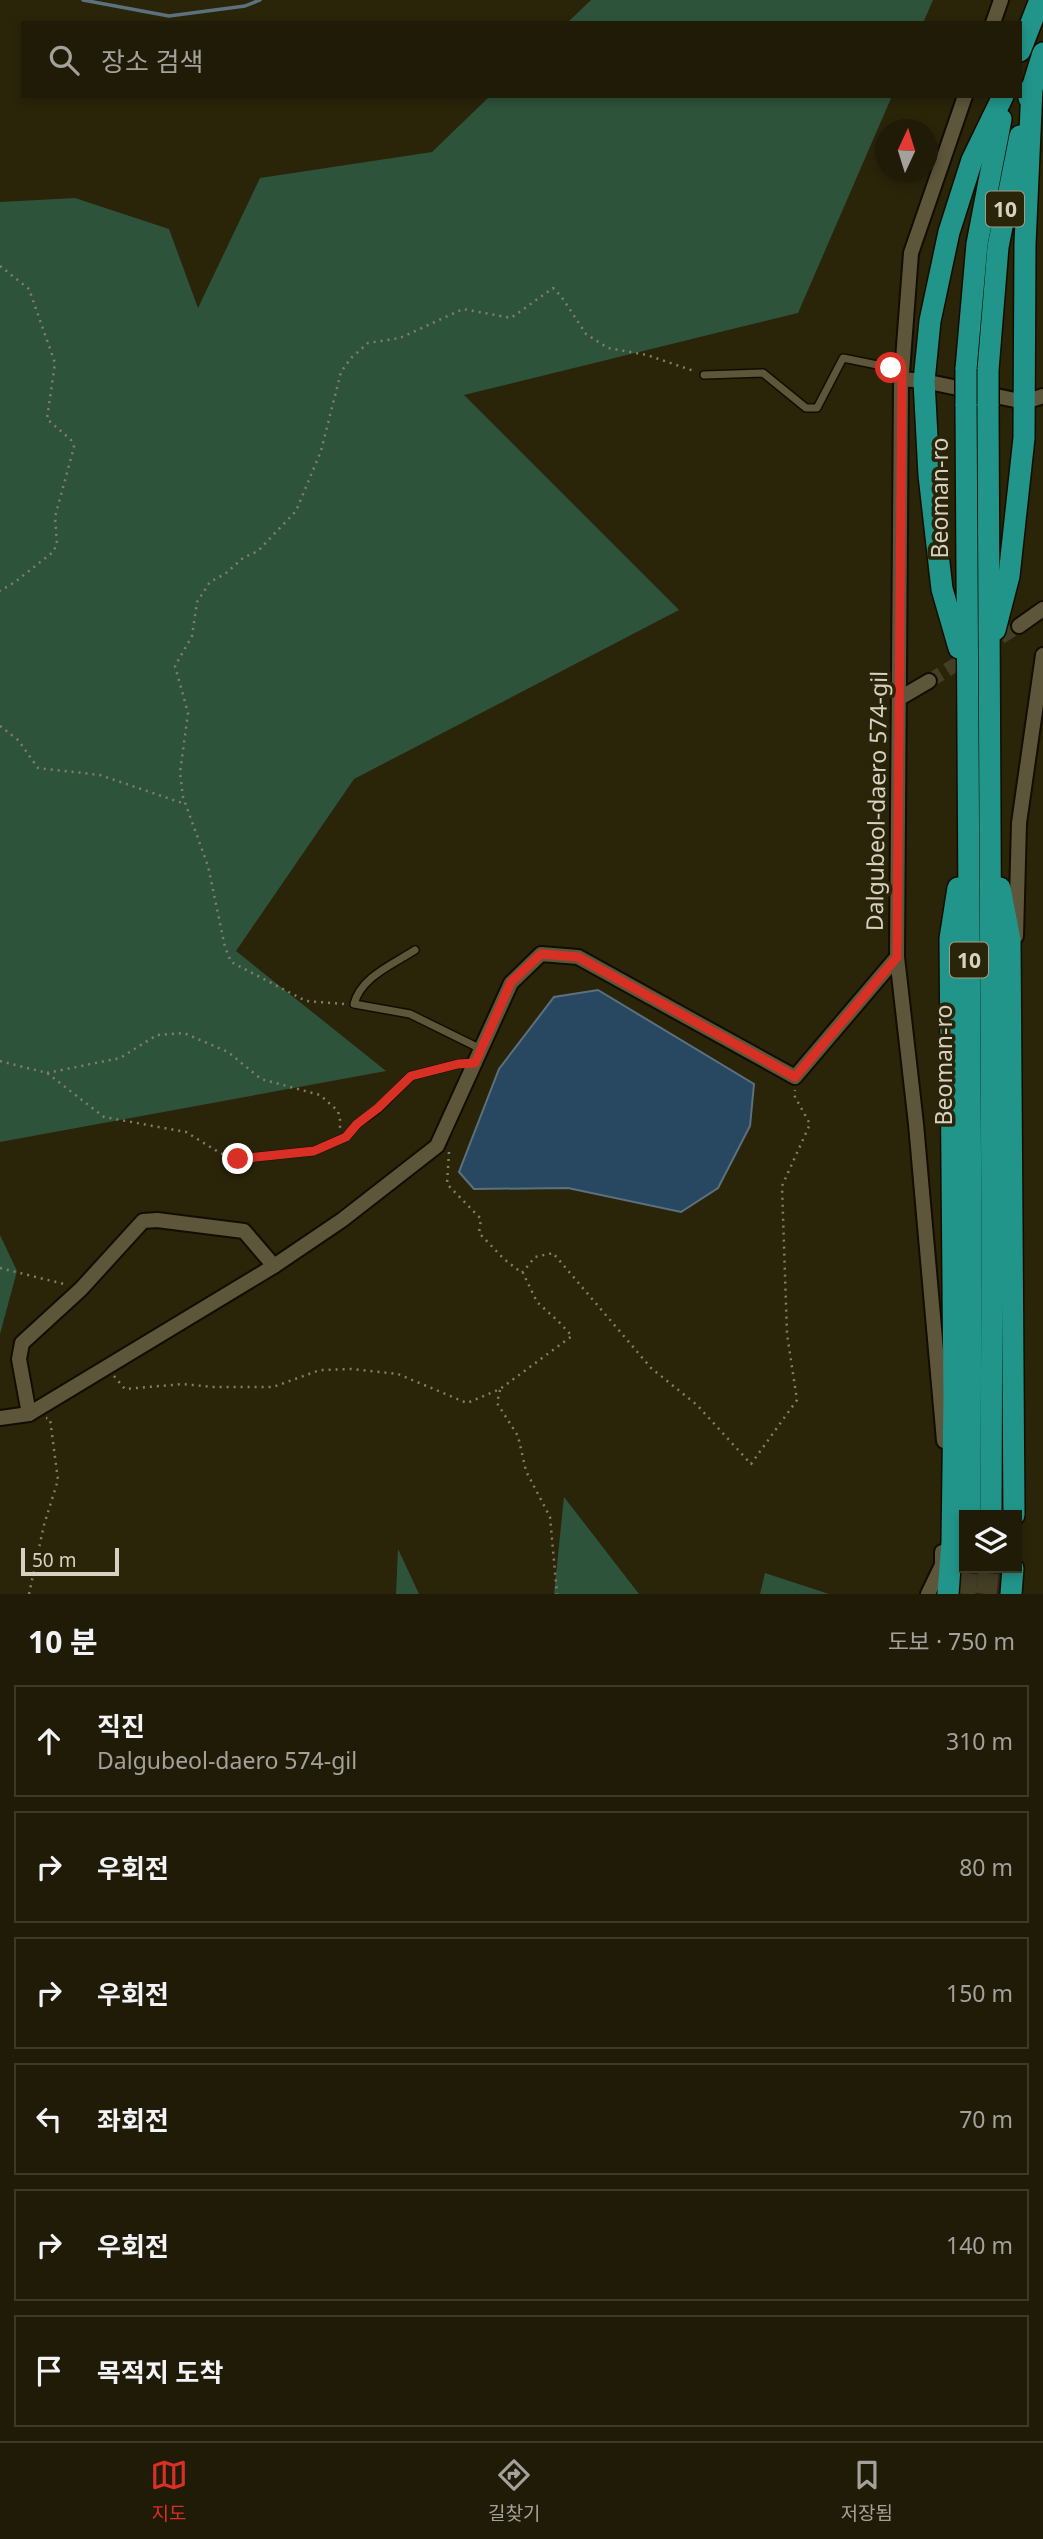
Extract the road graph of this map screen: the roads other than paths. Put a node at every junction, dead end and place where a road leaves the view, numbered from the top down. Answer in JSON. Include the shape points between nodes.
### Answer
{"nodes":[{"id":1,"x":1001,"y":0,"type":"edge"},
{"id":2,"x":1040,"y":0,"type":"edge"},
{"id":3,"x":994,"y":21,"type":"edge"},
{"id":4,"x":1022,"y":46,"type":"edge"},
{"id":5,"x":1043,"y":53,"type":"edge"},
{"id":6,"x":1032,"y":87,"type":"junction"},
{"id":7,"x":964,"y":98,"type":"edge"},
{"id":8,"x":1004,"y":98,"type":"edge"},
{"id":9,"x":1005,"y":98,"type":"edge"},
{"id":10,"x":901,"y":374,"type":"junction"},
{"id":11,"x":704,"y":375,"type":"road end"},
{"id":12,"x":924,"y":381,"type":"junction"},
{"id":13,"x":1034,"y":399,"type":"edge"},
{"id":14,"x":1043,"y":609,"type":"edge"},
{"id":15,"x":1019,"y":626,"type":"tunnel mouth"},
{"id":16,"x":1043,"y":655,"type":"edge"},
{"id":17,"x":988,"y":659,"type":"junction"},
{"id":18,"x":966,"y":670,"type":"junction"},
{"id":19,"x":929,"y":681,"type":"tunnel mouth"},
{"id":20,"x":900,"y":698,"type":"junction"},
{"id":21,"x":968,"y":831,"type":"junction"},
{"id":22,"x":990,"y":837,"type":"junction"},
{"id":23,"x":415,"y":950,"type":"dead end"},
{"id":24,"x":897,"y":957,"type":"junction"},
{"id":25,"x":481,"y":1048,"type":"junction"},
{"id":26,"x":475,"y":1063,"type":"junction"},
{"id":27,"x":1011,"y":1087,"type":"junction"},
{"id":28,"x":238,"y":1159,"type":"road end"},
{"id":29,"x":274,"y":1266,"type":"junction"},
{"id":30,"x":29,"y":1414,"type":"junction"},
{"id":31,"x":0,"y":1419,"type":"edge"},
{"id":32,"x":970,"y":1510,"type":"edge"},
{"id":33,"x":991,"y":1510,"type":"edge"},
{"id":34,"x":1014,"y":1510,"type":"edge"},
{"id":35,"x":958,"y":1545,"type":"edge"},
{"id":36,"x":1013,"y":1573,"type":"edge"},
{"id":37,"x":928,"y":1594,"type":"edge"},
{"id":38,"x":948,"y":1594,"type":"edge"},
{"id":39,"x":1011,"y":1594,"type":"edge"}],
"edges":[{"from":1,"to":3,"type":"street"},
{"from":2,"to":4,"type":"highway"},
{"from":5,"to":6,"type":"highway","number":"10"},
{"from":6,"to":13,"type":"highway","via":[[1025,257]]},
{"from":6,"to":17,"type":"highway","number":"10","bridge":true,"via":[[998,247],[988,370]]},
{"from":7,"to":10,"type":"street","name":"Dalgubeol-daero 574-gil","via":[[911,253]]},
{"from":8,"to":12,"type":"highway","via":[[972,160],[949,232],[930,321]]},
{"from":9,"to":18,"type":"highway","name":"Beoman-ro","number":"10","bridge":true,"via":[[976,244],[966,369]]},
{"from":10,"to":11,"type":"lane","via":[[843,358],[817,408],[806,408],[764,373]]},
{"from":10,"to":12,"type":"street"},
{"from":10,"to":20,"type":"street","name":"Dalgubeol-daero 574-gil"},
{"from":12,"to":13,"type":"street"},
{"from":12,"to":18,"type":"highway","via":[[942,590]]},
{"from":13,"to":17,"type":"highway","via":[[1024,438],[1009,576]]},
{"from":14,"to":15,"type":"street"},
{"from":16,"to":27,"type":"street","via":[[1019,823]]},
{"from":17,"to":22,"type":"highway","number":"10"},
{"from":18,"to":21,"type":"highway","name":"Beoman-ro","number":"10"},
{"from":19,"to":20,"type":"street"},
{"from":20,"to":24,"type":"street","name":"Dalgubeol-daero 574-gil"},
{"from":21,"to":32,"type":"highway","name":"Beoman-ro","number":"10"},
{"from":21,"to":35,"type":"highway","via":[[950,939]]},
{"from":22,"to":27,"type":"highway","via":[[1010,940]]},
{"from":22,"to":33,"type":"highway","number":"10"},
{"from":23,"to":25,"type":"lane","via":[[363,984],[354,1004],[410,1014]]},
{"from":24,"to":25,"type":"street","via":[[795,1077],[578,957],[541,954],[511,982]]},
{"from":24,"to":37,"type":"street","name":"Dalgubeol-daero 574-gil","via":[[944,1429],[942,1565]]},
{"from":25,"to":26,"type":"street"},
{"from":26,"to":28,"type":"lane","via":[[411,1076],[346,1137],[314,1151]]},
{"from":26,"to":29,"type":"street","via":[[437,1146]]},
{"from":27,"to":34,"type":"highway"},
{"from":29,"to":30,"type":"street"},
{"from":29,"to":30,"type":"street","via":[[244,1231],[143,1221],[81,1289],[22,1343],[19,1360]]},
{"from":30,"to":31,"type":"street"},
{"from":35,"to":38,"type":"highway"},
{"from":36,"to":39,"type":"highway"}]}
